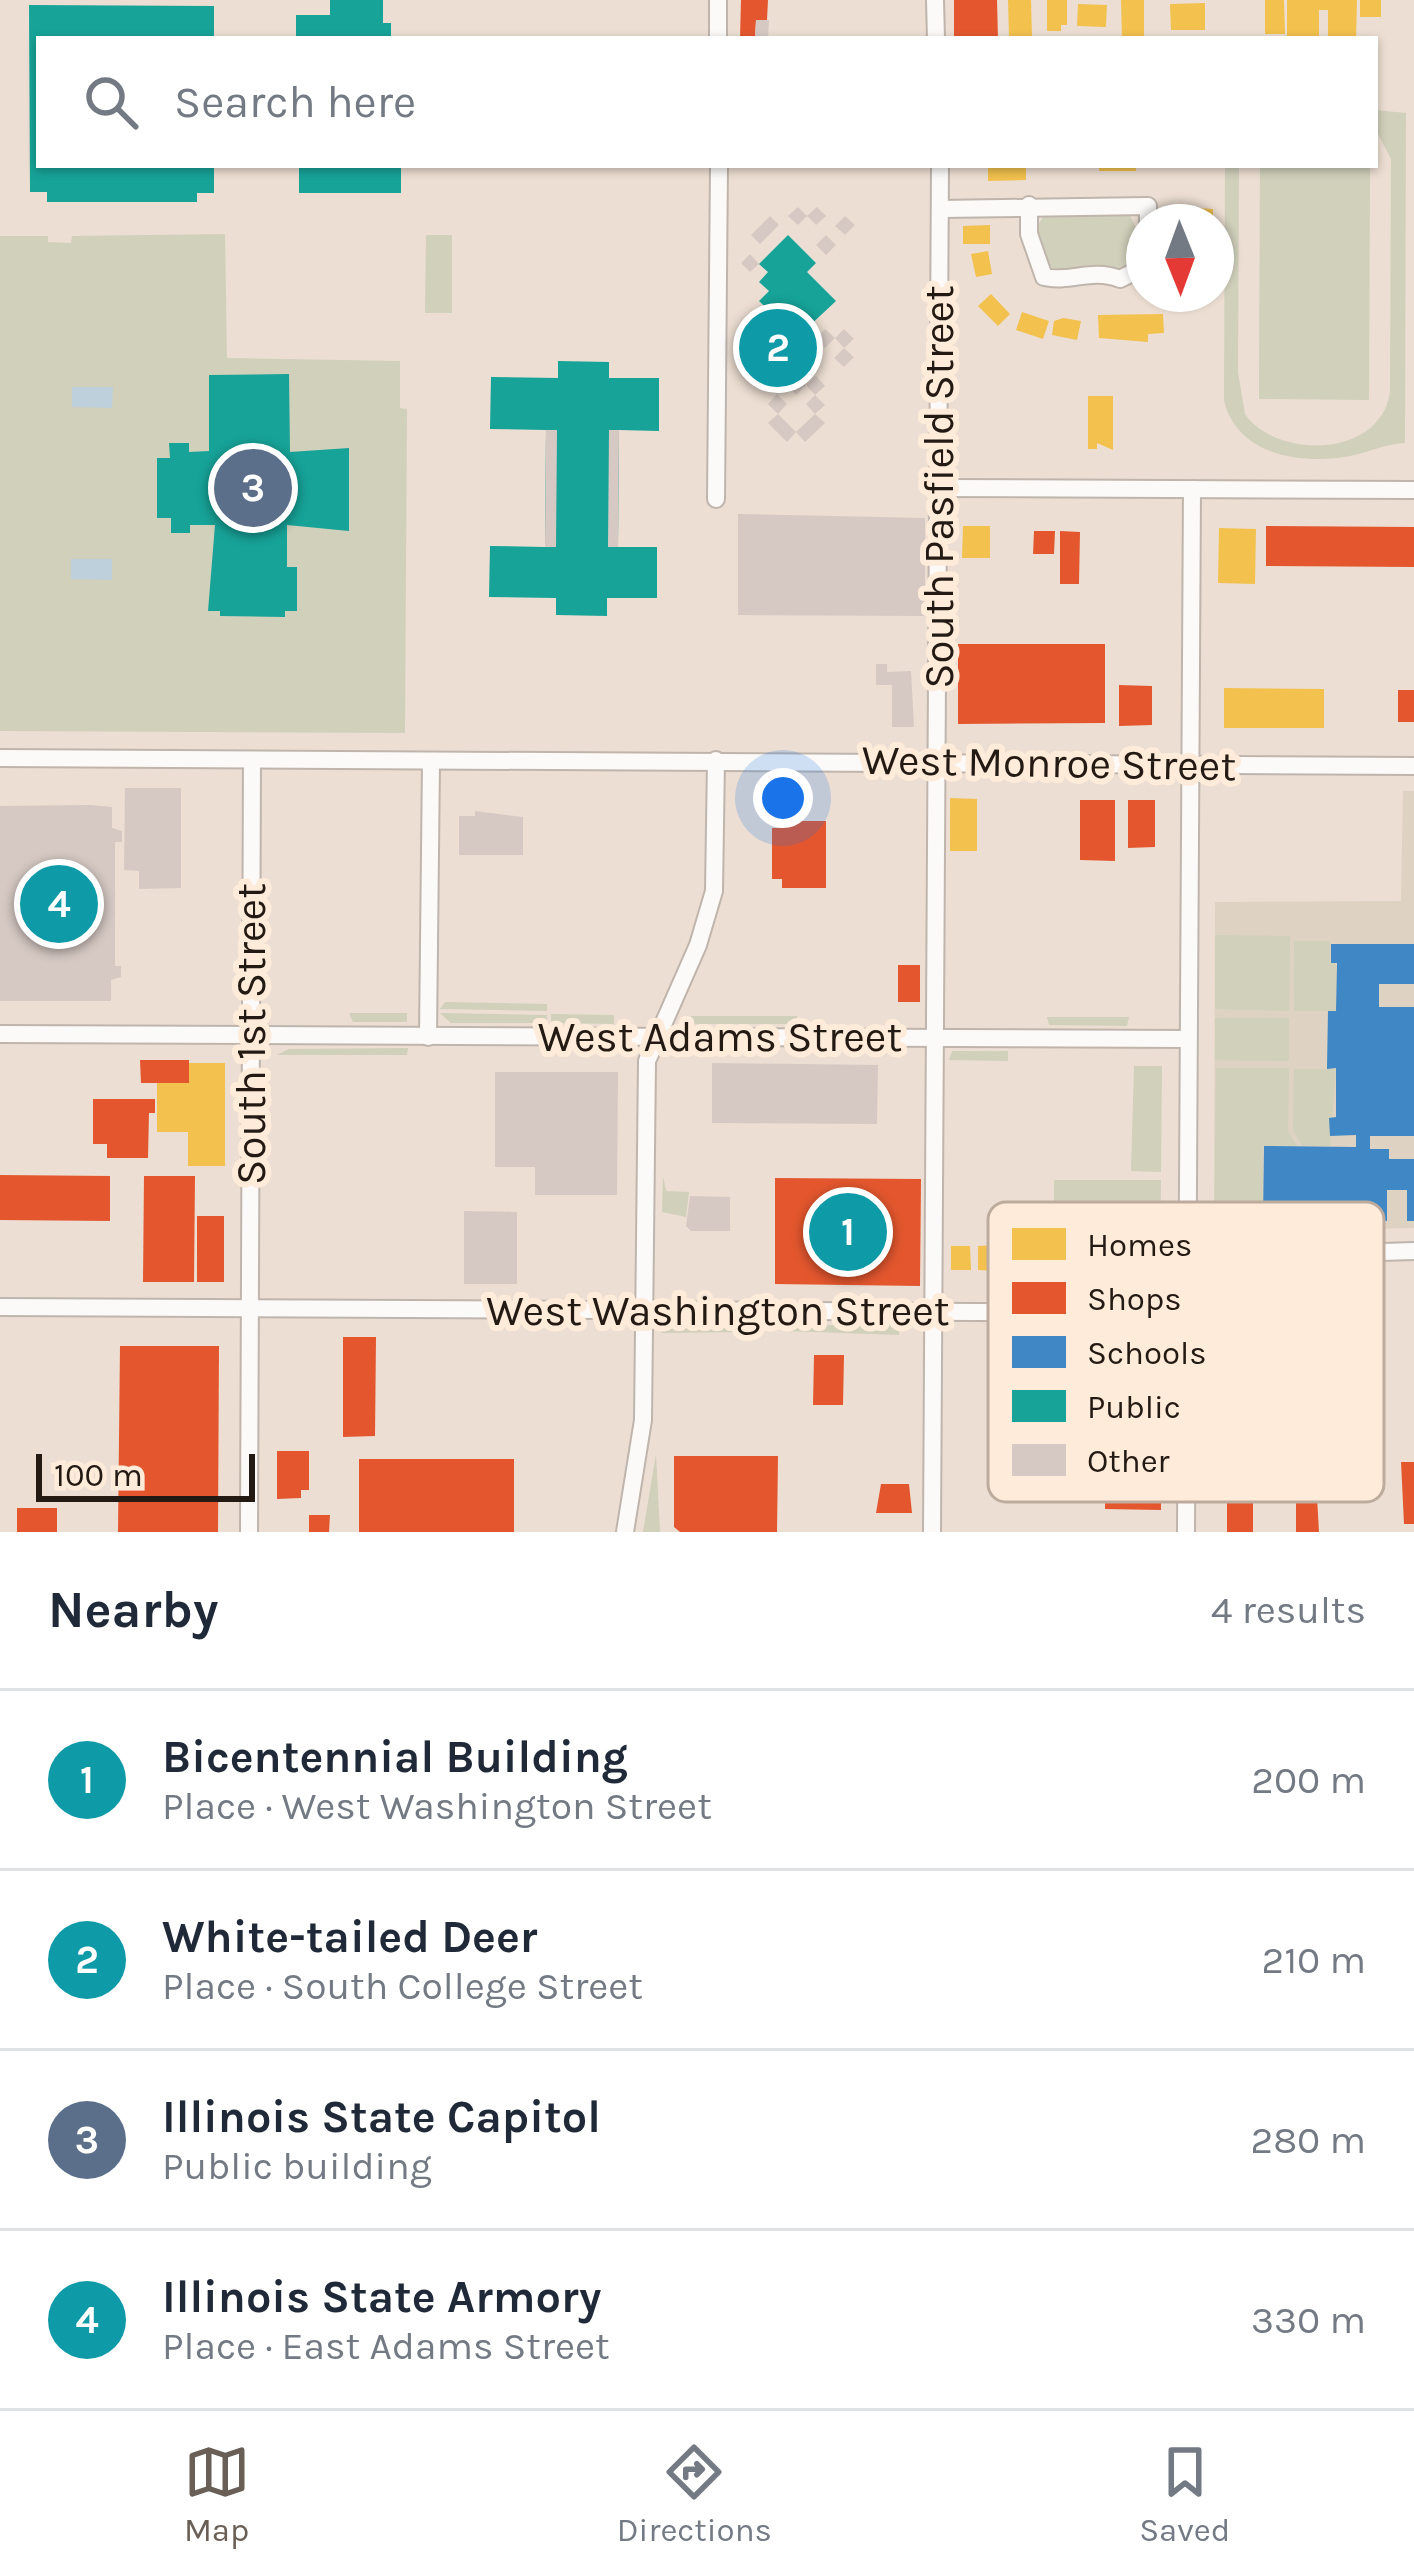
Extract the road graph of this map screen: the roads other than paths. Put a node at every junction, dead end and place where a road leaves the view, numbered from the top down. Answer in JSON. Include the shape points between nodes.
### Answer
{"nodes":[{"id":1,"x":718,"y":0,"type":"edge"},
{"id":2,"x":934,"y":0,"type":"edge"},
{"id":3,"x":718,"y":36,"type":"edge"},
{"id":4,"x":936,"y":36,"type":"edge"},
{"id":5,"x":718,"y":168,"type":"edge"},
{"id":6,"x":940,"y":168,"type":"edge"},
{"id":7,"x":1029,"y":205,"type":"junction"},
{"id":8,"x":1126,"y":206,"type":"edge"},
{"id":9,"x":940,"y":209,"type":"junction"},
{"id":10,"x":1126,"y":276,"type":"edge"},
{"id":11,"x":939,"y":488,"type":"junction"},
{"id":12,"x":1192,"y":489,"type":"junction"},
{"id":13,"x":1414,"y":490,"type":"edge"},
{"id":14,"x":716,"y":499,"type":"dead end"},
{"id":15,"x":0,"y":758,"type":"edge"},
{"id":16,"x":252,"y":760,"type":"junction"},
{"id":17,"x":716,"y":760,"type":"junction"},
{"id":18,"x":431,"y":761,"type":"junction"},
{"id":19,"x":936,"y":761,"type":"junction"},
{"id":20,"x":1190,"y":764,"type":"junction"},
{"id":21,"x":1414,"y":766,"type":"edge"},
{"id":22,"x":0,"y":1034,"type":"edge"},
{"id":23,"x":252,"y":1034,"type":"junction"},
{"id":24,"x":428,"y":1037,"type":"junction"},
{"id":25,"x":655,"y":1037,"type":"junction"},
{"id":26,"x":936,"y":1039,"type":"junction"},
{"id":27,"x":1188,"y":1039,"type":"junction"},
{"id":28,"x":1187,"y":1202,"type":"edge"},
{"id":29,"x":1414,"y":1251,"type":"edge"},
{"id":30,"x":1384,"y":1252,"type":"edge"},
{"id":31,"x":0,"y":1307,"type":"edge"},
{"id":32,"x":250,"y":1308,"type":"junction"},
{"id":33,"x":644,"y":1310,"type":"junction"},
{"id":34,"x":934,"y":1312,"type":"junction"},
{"id":35,"x":988,"y":1312,"type":"edge"},
{"id":36,"x":1186,"y":1502,"type":"edge"},
{"id":37,"x":249,"y":1532,"type":"edge"},
{"id":38,"x":625,"y":1532,"type":"edge"},
{"id":39,"x":932,"y":1532,"type":"edge"},
{"id":40,"x":1186,"y":1532,"type":"edge"}],
"edges":[{"from":1,"to":3,"type":"street"},
{"from":2,"to":4,"type":"street"},
{"from":5,"to":14,"type":"street"},
{"from":6,"to":9,"type":"street","name":"South Pasfield Street"},
{"from":7,"to":8,"type":"street"},
{"from":7,"to":9,"type":"street"},
{"from":7,"to":10,"type":"street","via":[[1044,277]]},
{"from":9,"to":11,"type":"street","name":"South Pasfield Street"},
{"from":11,"to":12,"type":"street"},
{"from":11,"to":19,"type":"street","name":"South Pasfield Street"},
{"from":12,"to":13,"type":"street"},
{"from":12,"to":20,"type":"street"},
{"from":15,"to":16,"type":"street","name":"West Monroe Street"},
{"from":16,"to":18,"type":"street","name":"West Monroe Street"},
{"from":16,"to":23,"type":"street","name":"South 1st Street"},
{"from":17,"to":18,"type":"street","name":"West Monroe Street"},
{"from":17,"to":19,"type":"street","name":"West Monroe Street"},
{"from":17,"to":25,"type":"street","via":[[714,890]]},
{"from":18,"to":24,"type":"street"},
{"from":19,"to":20,"type":"street","name":"West Monroe Street"},
{"from":19,"to":26,"type":"street","name":"South Pasfield Street"},
{"from":20,"to":21,"type":"street","name":"West Monroe Street"},
{"from":20,"to":27,"type":"street"},
{"from":22,"to":23,"type":"street","name":"West Adams Street"},
{"from":23,"to":24,"type":"street","name":"West Adams Street"},
{"from":23,"to":32,"type":"street","name":"South 1st Street"},
{"from":24,"to":25,"type":"street","name":"West Adams Street"},
{"from":25,"to":26,"type":"street","name":"West Adams Street"},
{"from":25,"to":33,"type":"street","via":[[646,1081]]},
{"from":26,"to":27,"type":"street","name":"West Adams Street"},
{"from":26,"to":34,"type":"street","name":"South Pasfield Street"},
{"from":27,"to":28,"type":"street"},
{"from":29,"to":30,"type":"street"},
{"from":31,"to":32,"type":"street","name":"West Washington Street"},
{"from":32,"to":33,"type":"street","name":"West Washington Street"},
{"from":32,"to":37,"type":"street","name":"South 1st Street"},
{"from":33,"to":34,"type":"street","name":"West Washington Street"},
{"from":33,"to":38,"type":"street","via":[[643,1420]]},
{"from":34,"to":35,"type":"street","name":"West Washington Street"},
{"from":34,"to":39,"type":"street","name":"South Pasfield Street"},
{"from":36,"to":40,"type":"street"}]}
